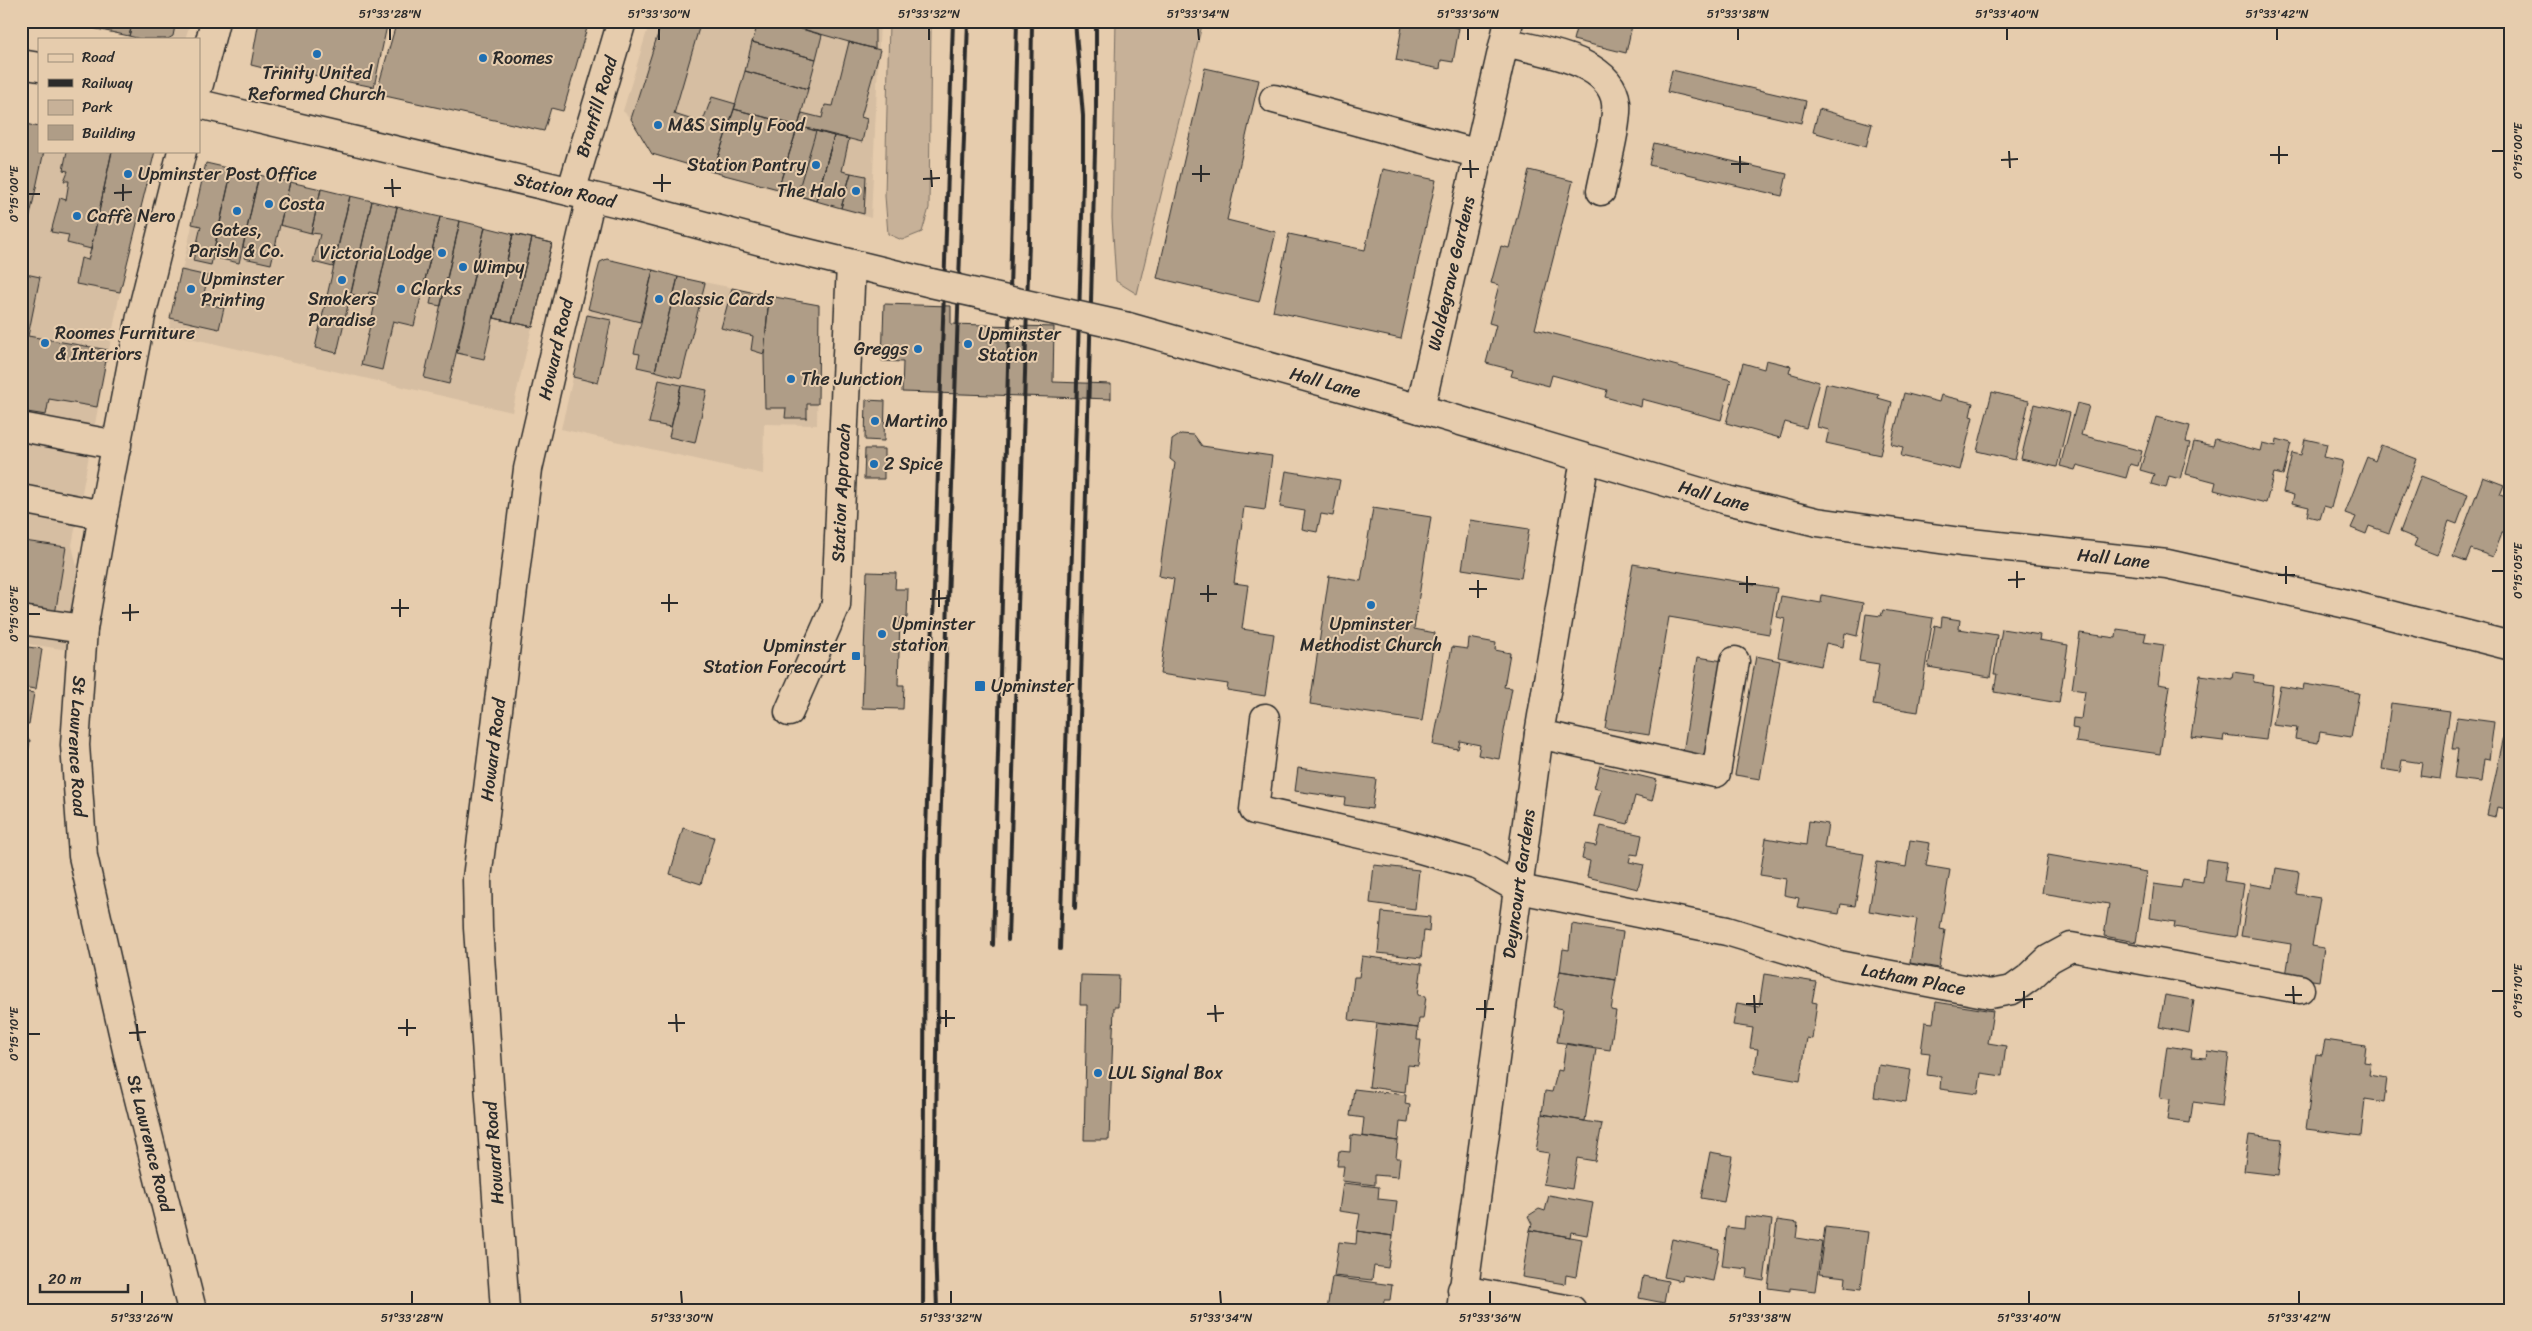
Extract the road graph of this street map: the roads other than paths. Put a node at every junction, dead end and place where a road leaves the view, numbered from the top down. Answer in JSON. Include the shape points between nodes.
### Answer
{"nodes":[{"id":1,"x":216,"y":21,"type":"edge"},
{"id":2,"x":622,"y":21,"type":"edge"},
{"id":3,"x":1507,"y":32,"type":"edge"},
{"id":4,"x":21,"y":64,"type":"edge"},
{"id":5,"x":38,"y":67,"type":"edge"},
{"id":6,"x":200,"y":80,"type":"edge"},
{"id":7,"x":1274,"y":99,"type":"dead end"},
{"id":8,"x":200,"y":104,"type":"edge"},
{"id":9,"x":182,"y":152,"type":"edge"},
{"id":10,"x":1479,"y":154,"type":"junction"},
{"id":11,"x":1601,"y":191,"type":"dead end"},
{"id":12,"x":581,"y":195,"type":"junction"},
{"id":13,"x":851,"y":264,"type":"junction"},
{"id":14,"x":931,"y":283,"type":"joint"},
{"id":15,"x":1420,"y":409,"type":"junction"},
{"id":16,"x":21,"y":426,"type":"edge"},
{"id":17,"x":117,"y":445,"type":"junction"},
{"id":18,"x":1585,"y":459,"type":"junction"},
{"id":19,"x":21,"y":499,"type":"edge"},
{"id":20,"x":103,"y":515,"type":"junction"},
{"id":21,"x":21,"y":620,"type":"edge"},
{"id":22,"x":83,"y":629,"type":"junction"},
{"id":23,"x":2511,"y":646,"type":"edge"},
{"id":24,"x":1735,"y":661,"type":"dead end"},
{"id":25,"x":789,"y":712,"type":"dead end"},
{"id":26,"x":1265,"y":718,"type":"dead end"},
{"id":27,"x":1539,"y":734,"type":"junction"},
{"id":28,"x":1519,"y":889,"type":"junction"},
{"id":29,"x":2300,"y":989,"type":"dead end"},
{"id":30,"x":1461,"y":1300,"type":"edge"},
{"id":31,"x":192,"y":1310,"type":"edge"},
{"id":32,"x":505,"y":1310,"type":"edge"},
{"id":33,"x":1572,"y":1310,"type":"edge"}],
"edges":[{"from":1,"to":6,"type":"street"},
{"from":2,"to":12,"type":"street","name":"Branfill Road"},
{"from":3,"to":10,"type":"street","name":"Waldegrave Gardens"},
{"from":3,"to":11,"type":"street","via":[[1576,60],[1604,77],[1616,103]]},
{"from":4,"to":5,"type":"street"},
{"from":7,"to":10,"type":"street"},
{"from":8,"to":12,"type":"street","name":"Station Road"},
{"from":9,"to":17,"type":"street","name":"St Lawrence Road","via":[[141,316]]},
{"from":10,"to":15,"type":"street","name":"Waldegrave Gardens"},
{"from":12,"to":13,"type":"street","name":"Station Road"},
{"from":12,"to":32,"type":"street","name":"Howard Road","via":[[528,470],[477,878]]},
{"from":13,"to":14,"type":"street","name":"Station Road"},
{"from":13,"to":25,"type":"street","name":"Station Approach","via":[[836,605]]},
{"from":14,"to":15,"type":"street","name":"Hall Lane","bridge":true,"via":[[1128,326]]},
{"from":15,"to":18,"type":"street","name":"Hall Lane"},
{"from":16,"to":17,"type":"street"},
{"from":17,"to":20,"type":"street","name":"St Lawrence Road"},
{"from":18,"to":23,"type":"street","name":"Hall Lane","via":[[1817,522],[1951,541],[2167,564],[2347,604]]},
{"from":18,"to":27,"type":"street","name":"Deyncourt Gardens"},
{"from":19,"to":20,"type":"street"},
{"from":20,"to":22,"type":"street","name":"St Lawrence Road"},
{"from":21,"to":22,"type":"street"},
{"from":22,"to":31,"type":"street","name":"St Lawrence Road","via":[[75,745],[83,856],[129,1059]]},
{"from":24,"to":27,"type":"street","via":[[1716,773]]},
{"from":26,"to":28,"type":"street","name":"Latham Place","via":[[1254,810],[1400,843],[1479,866]]},
{"from":27,"to":28,"type":"street","name":"Deyncourt Gardens"},
{"from":28,"to":29,"type":"street","name":"Latham Place","via":[[1727,931],[1839,965],[1990,994],[2012,990],[2049,959],[2071,947]]},
{"from":28,"to":30,"type":"street","name":"Deyncourt Gardens"},
{"from":30,"to":33,"type":"street"}]}
